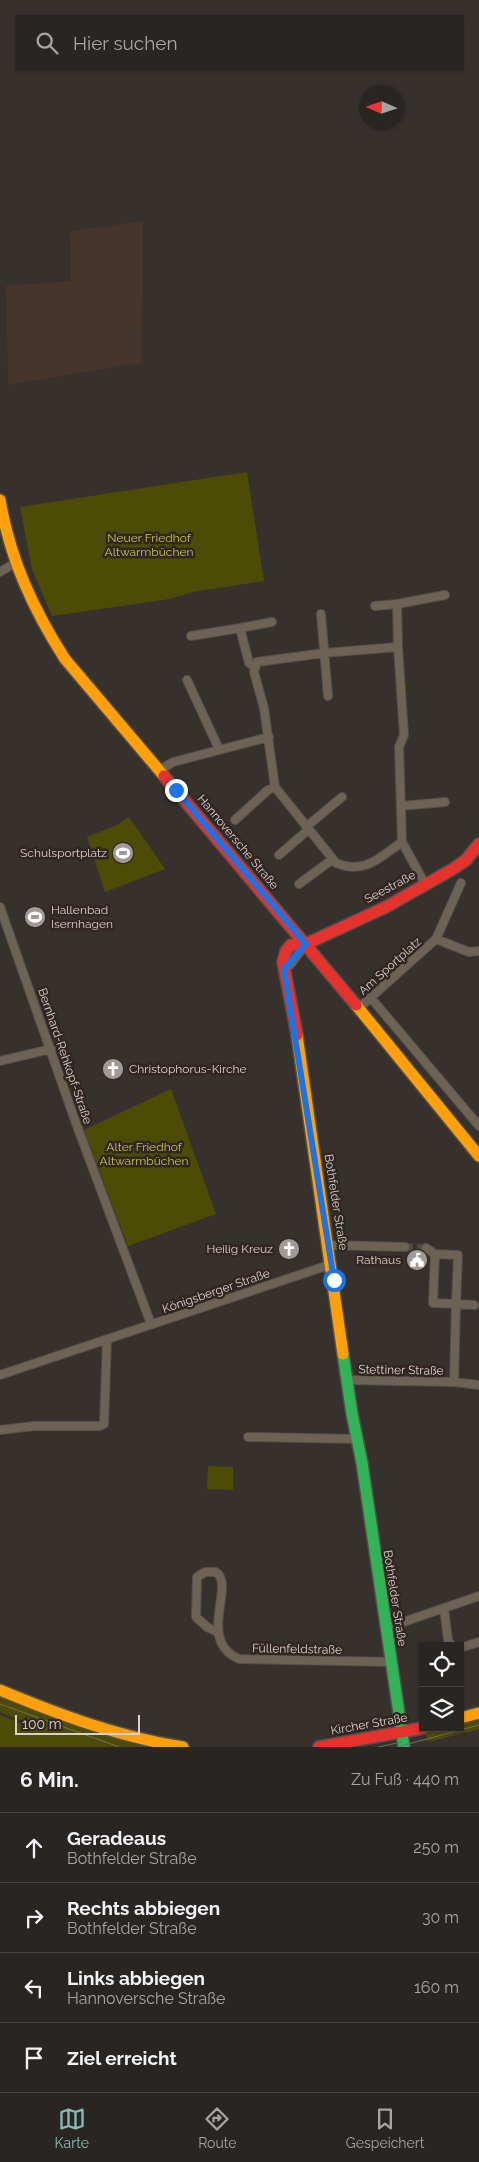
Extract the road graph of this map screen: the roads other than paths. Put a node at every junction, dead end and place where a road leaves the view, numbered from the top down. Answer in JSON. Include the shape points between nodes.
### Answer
{"nodes":[{"id":1,"x":0,"y":500,"type":"edge"},
{"id":2,"x":15,"y":563,"type":"junction"},
{"id":3,"x":0,"y":572,"type":"edge"},
{"id":4,"x":445,"y":595,"type":"dead end"},
{"id":5,"x":397,"y":604,"type":"junction"},
{"id":6,"x":375,"y":606,"type":"dead end"},
{"id":7,"x":321,"y":614,"type":"dead end"},
{"id":8,"x":272,"y":622,"type":"dead end"},
{"id":9,"x":240,"y":628,"type":"junction"},
{"id":10,"x":191,"y":636,"type":"dead end"},
{"id":11,"x":398,"y":648,"type":"junction"},
{"id":12,"x":324,"y":653,"type":"junction"},
{"id":13,"x":254,"y":667,"type":"junction"},
{"id":14,"x":187,"y":680,"type":"dead end"},
{"id":15,"x":328,"y":696,"type":"dead end"},
{"id":16,"x":269,"y":737,"type":"junction"},
{"id":17,"x":219,"y":749,"type":"junction"},
{"id":18,"x":160,"y":770,"type":"junction"},
{"id":19,"x":275,"y":786,"type":"junction"},
{"id":20,"x":342,"y":797,"type":"dead end"},
{"id":21,"x":445,"y":802,"type":"dead end"},
{"id":22,"x":401,"y":806,"type":"junction"},
{"id":23,"x":235,"y":820,"type":"dead end"},
{"id":24,"x":307,"y":828,"type":"junction"},
{"id":25,"x":402,"y":842,"type":"junction"},
{"id":26,"x":479,"y":844,"type":"edge"},
{"id":27,"x":278,"y":855,"type":"dead end"},
{"id":28,"x":332,"y":859,"type":"junction"},
{"id":29,"x":299,"y":884,"type":"dead end"},
{"id":30,"x":425,"y":884,"type":"junction"},
{"id":31,"x":461,"y":884,"type":"dead end"},
{"id":32,"x":0,"y":907,"type":"edge"},
{"id":33,"x":436,"y":940,"type":"junction"},
{"id":34,"x":306,"y":944,"type":"junction"},
{"id":35,"x":479,"y":951,"type":"edge"},
{"id":36,"x":371,"y":998,"type":"junction"},
{"id":37,"x":359,"y":1008,"type":"junction"},
{"id":38,"x":52,"y":1049,"type":"junction"},
{"id":39,"x":0,"y":1061,"type":"edge"},
{"id":40,"x":479,"y":1126,"type":"edge"},
{"id":41,"x":479,"y":1156,"type":"edge"},
{"id":42,"x":329,"y":1246,"type":"junction"},
{"id":43,"x":405,"y":1247,"type":"tunnel mouth"},
{"id":44,"x":426,"y":1248,"type":"tunnel mouth"},
{"id":45,"x":435,"y":1254,"type":"junction"},
{"id":46,"x":332,"y":1264,"type":"junction"},
{"id":47,"x":456,"y":1304,"type":"junction"},
{"id":48,"x":474,"y":1305,"type":"dead end"},
{"id":49,"x":151,"y":1324,"type":"junction"},
{"id":50,"x":108,"y":1340,"type":"junction"},
{"id":51,"x":0,"y":1375,"type":"edge"},
{"id":52,"x":348,"y":1380,"type":"junction"},
{"id":53,"x":454,"y":1382,"type":"junction"},
{"id":54,"x":479,"y":1385,"type":"edge"},
{"id":55,"x":0,"y":1430,"type":"edge"},
{"id":56,"x":248,"y":1437,"type":"dead end"},
{"id":57,"x":356,"y":1439,"type":"junction"},
{"id":58,"x":479,"y":1596,"type":"edge"},
{"id":59,"x":444,"y":1608,"type":"junction"},
{"id":60,"x":386,"y":1628,"type":"junction"},
{"id":61,"x":217,"y":1632,"type":"junction"},
{"id":62,"x":449,"y":1642,"type":"edge"},
{"id":63,"x":479,"y":1642,"type":"edge"},
{"id":64,"x":464,"y":1647,"type":"edge"},
{"id":65,"x":391,"y":1662,"type":"junction"},
{"id":66,"x":0,"y":1690,"type":"edge"},
{"id":67,"x":479,"y":1713,"type":"edge"},
{"id":68,"x":464,"y":1717,"type":"edge"},
{"id":69,"x":419,"y":1729,"type":"edge"},
{"id":70,"x":402,"y":1732,"type":"junction"},
{"id":71,"x":183,"y":1747,"type":"edge"},
{"id":72,"x":319,"y":1747,"type":"edge"},
{"id":73,"x":404,"y":1747,"type":"edge"}],
"edges":[{"from":1,"to":2,"type":"main road","name":"Hannoversche Straße"},
{"from":2,"to":3,"type":"street"},
{"from":2,"to":18,"type":"main road","name":"Hannoversche Straße","via":[[34,607],[61,652]]},
{"from":4,"to":5,"type":"street"},
{"from":5,"to":6,"type":"street"},
{"from":5,"to":11,"type":"street"},
{"from":7,"to":12,"type":"street"},
{"from":8,"to":9,"type":"street"},
{"from":9,"to":10,"type":"street"},
{"from":9,"to":13,"type":"street","via":[[249,663]]},
{"from":11,"to":12,"type":"street"},
{"from":11,"to":22,"type":"street","via":[[404,736],[398,747]]},
{"from":12,"to":13,"type":"street","via":[[257,662]]},
{"from":12,"to":15,"type":"street"},
{"from":13,"to":16,"type":"street"},
{"from":14,"to":17,"type":"street"},
{"from":16,"to":17,"type":"street"},
{"from":16,"to":19,"type":"street"},
{"from":17,"to":18,"type":"street","via":[[173,762]]},
{"from":18,"to":34,"type":"main road","name":"Hannoversche Straße"},
{"from":19,"to":23,"type":"street"},
{"from":19,"to":24,"type":"street"},
{"from":20,"to":24,"type":"street"},
{"from":21,"to":22,"type":"street"},
{"from":22,"to":25,"type":"street"},
{"from":24,"to":27,"type":"street"},
{"from":24,"to":28,"type":"street"},
{"from":25,"to":28,"type":"street","via":[[369,866],[343,866]]},
{"from":25,"to":30,"type":"street"},
{"from":26,"to":30,"type":"main road","name":"Seestraße","via":[[466,860]]},
{"from":28,"to":29,"type":"street"},
{"from":30,"to":34,"type":"main road","name":"Seestraße","via":[[386,907]]},
{"from":31,"to":33,"type":"street","name":"Am Sportplatz"},
{"from":32,"to":38,"type":"street","name":"Bernhard-Rehkopf-Straße"},
{"from":33,"to":35,"type":"street","name":"Am Sportplatz","via":[[469,952]]},
{"from":33,"to":36,"type":"street","name":"Am Sportplatz"},
{"from":34,"to":37,"type":"main road","name":"Hannoversche Straße"},
{"from":34,"to":42,"type":"main road","name":"Bothfelder Straße","via":[[291,945],[283,962]]},
{"from":36,"to":37,"type":"street","name":"Am Sportplatz"},
{"from":36,"to":40,"type":"street"},
{"from":37,"to":41,"type":"main road","name":"Hannoversche Straße"},
{"from":38,"to":39,"type":"street"},
{"from":38,"to":49,"type":"street","name":"Bernhard-Rehkopf-Straße","via":[[77,1126]]},
{"from":42,"to":43,"type":"street"},
{"from":42,"to":46,"type":"main road","name":"Bothfelder Straße"},
{"from":44,"to":45,"type":"street","name":"Stettiner Straße"},
{"from":45,"to":47,"type":"street","name":"Stettiner Straße","via":[[458,1255]]},
{"from":45,"to":47,"type":"street","via":[[433,1303]]},
{"from":46,"to":49,"type":"street","name":"Königsberger Straße"},
{"from":46,"to":52,"type":"main road","name":"Bothfelder Straße"},
{"from":47,"to":48,"type":"street"},
{"from":47,"to":53,"type":"street","name":"Stettiner Straße"},
{"from":49,"to":50,"type":"street","name":"Königsberger Straße"},
{"from":50,"to":51,"type":"street","name":"Königsberger Straße"},
{"from":50,"to":55,"type":"street","via":[[104,1424]]},
{"from":52,"to":53,"type":"street","name":"Stettiner Straße"},
{"from":52,"to":57,"type":"main road","name":"Bothfelder Straße"},
{"from":53,"to":54,"type":"street","name":"Stettiner Straße"},
{"from":56,"to":57,"type":"street"},
{"from":57,"to":60,"type":"main road","name":"Bothfelder Straße"},
{"from":58,"to":59,"type":"street"},
{"from":59,"to":60,"type":"street"},
{"from":59,"to":62,"type":"street"},
{"from":60,"to":65,"type":"main road","name":"Bothfelder Straße"},
{"from":61,"to":61,"type":"street","name":"Füllenfeldstraße","via":[[221,1578],[216,1572],[205,1572],[197,1577],[196,1617]]},
{"from":61,"to":65,"type":"street","name":"Füllenfeldstraße","via":[[229,1654],[239,1659]]},
{"from":63,"to":64,"type":"street"},
{"from":65,"to":70,"type":"main road","name":"Bothfelder Straße"},
{"from":66,"to":71,"type":"main road","via":[[102,1728]]},
{"from":67,"to":68,"type":"main road"},
{"from":69,"to":70,"type":"main road","name":"Kircher Straße"},
{"from":70,"to":72,"type":"main road","name":"Kircher Straße"},
{"from":70,"to":73,"type":"main road","name":"Bothfelder Straße"}]}
